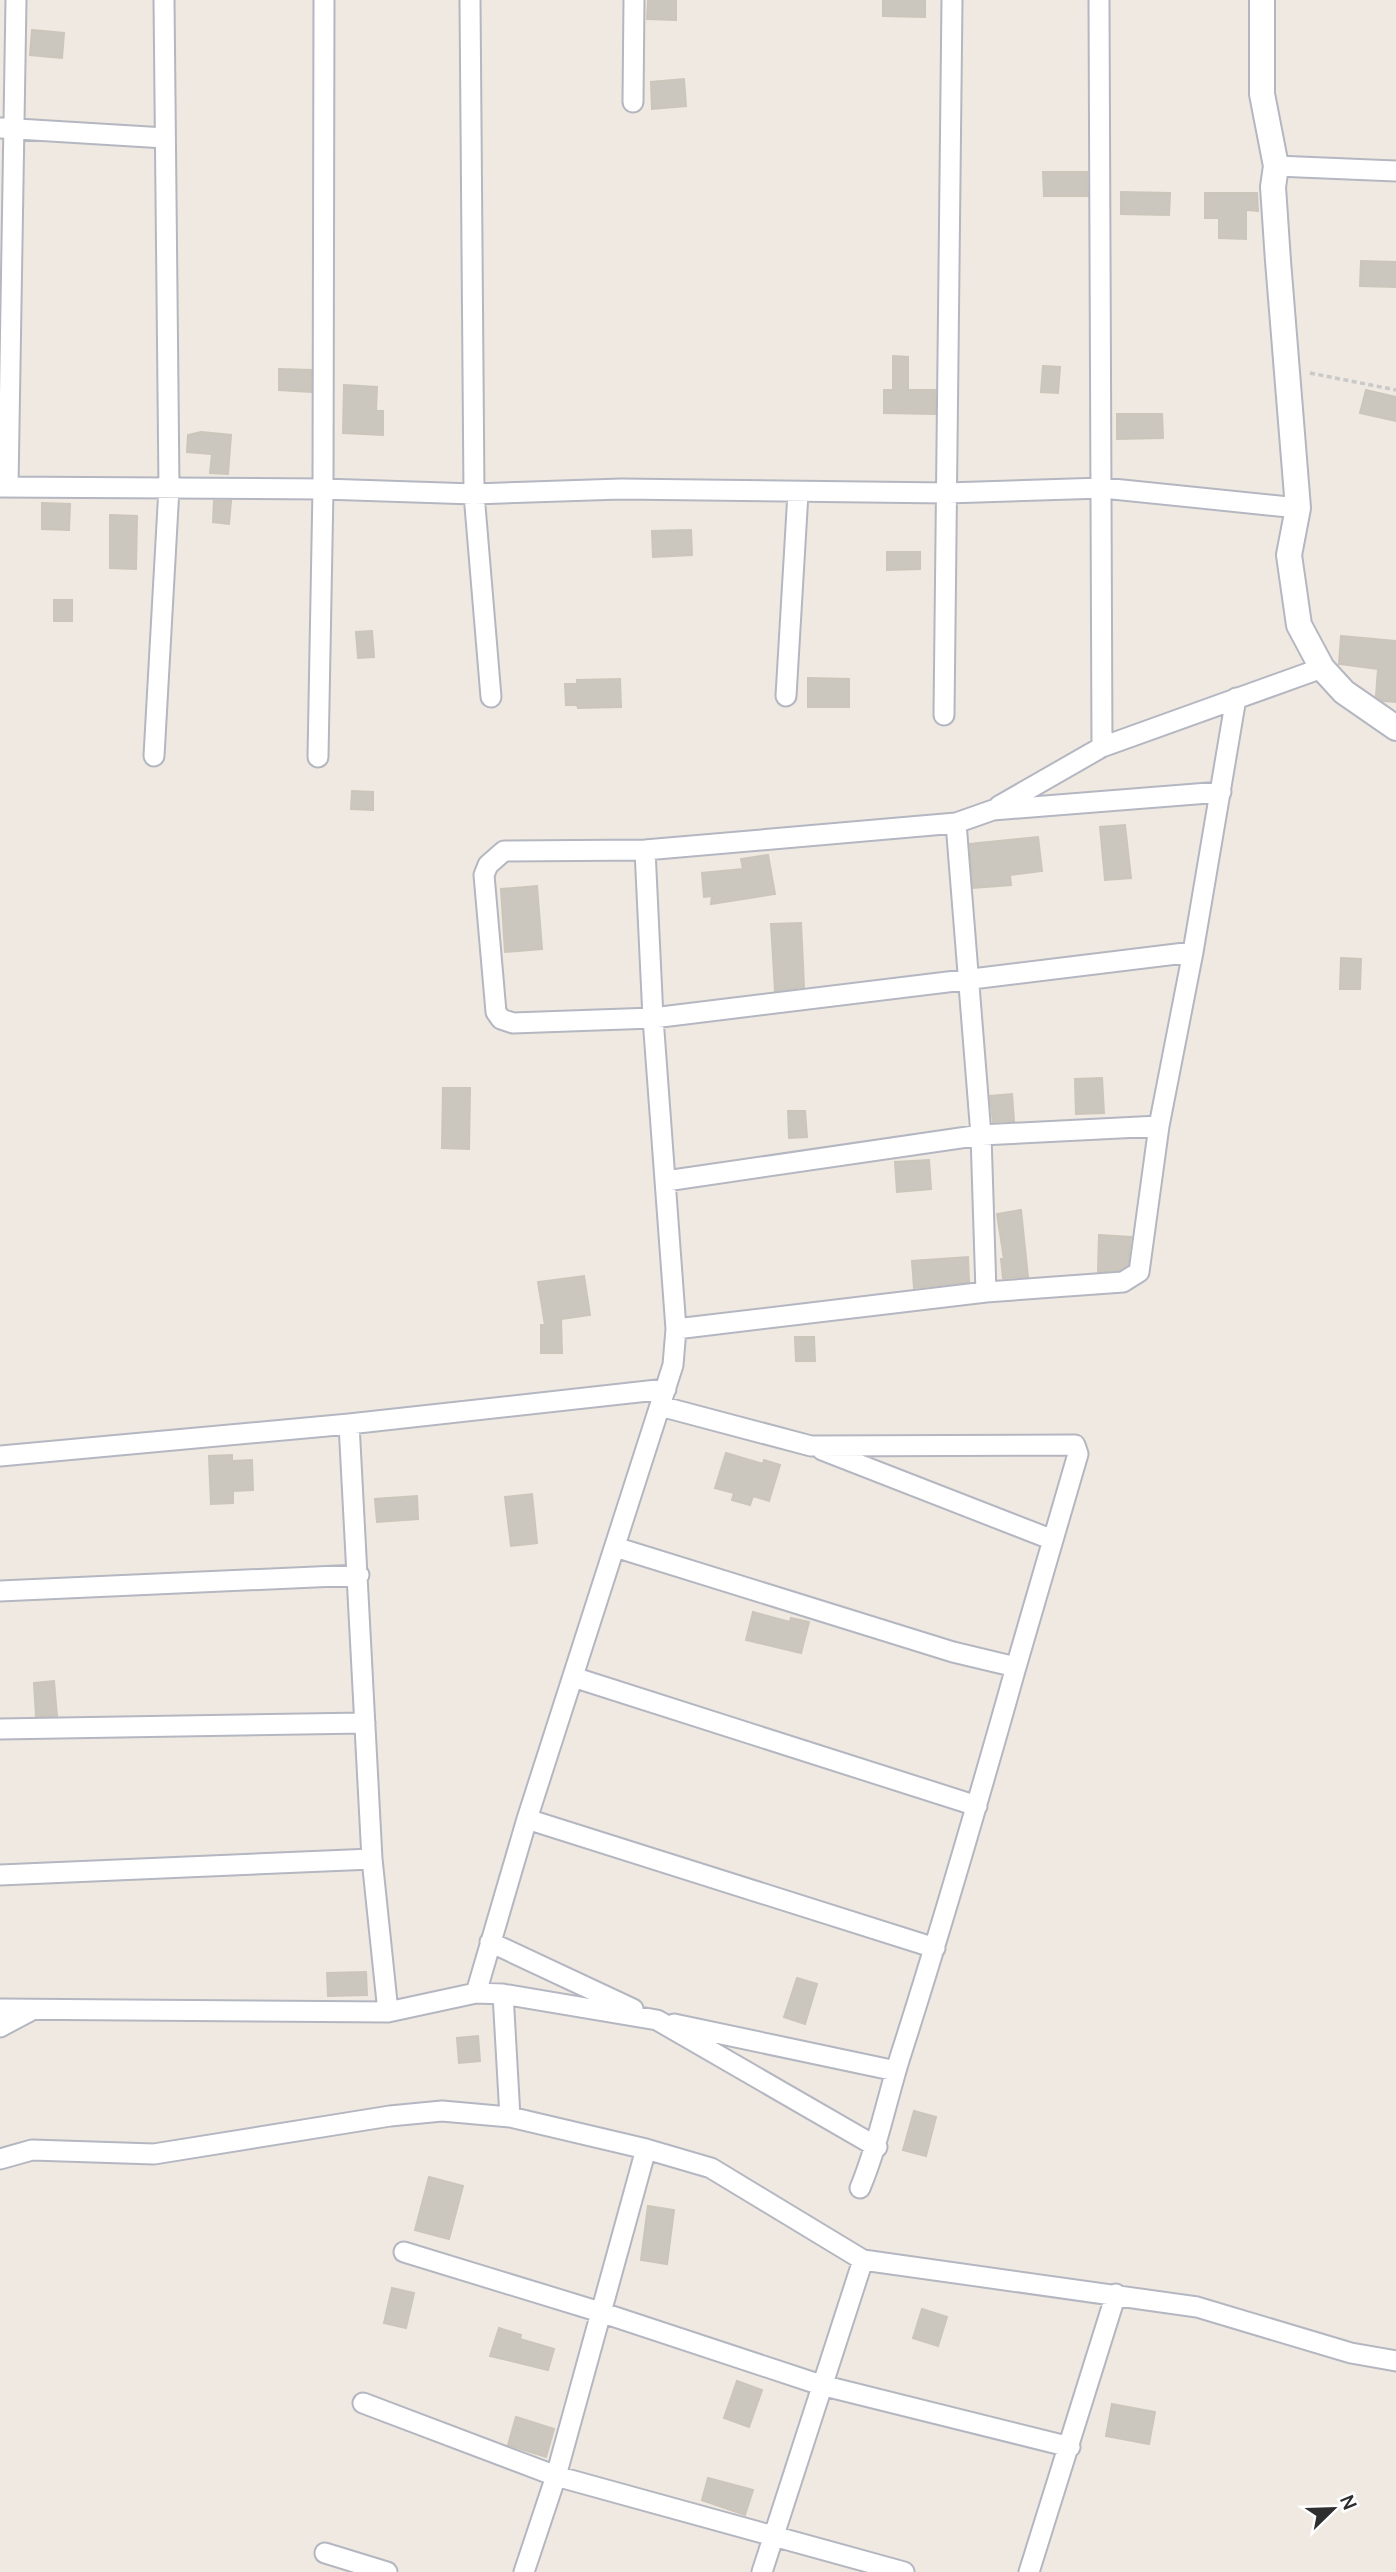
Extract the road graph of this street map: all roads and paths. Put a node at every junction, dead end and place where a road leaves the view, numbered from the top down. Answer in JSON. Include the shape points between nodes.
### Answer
{"nodes":[{"id":1,"x":16,"y":0,"type":"edge"},
{"id":2,"x":164,"y":0,"type":"edge"},
{"id":3,"x":324,"y":0,"type":"edge"},
{"id":4,"x":470,"y":0,"type":"edge"},
{"id":5,"x":634,"y":0,"type":"edge"},
{"id":6,"x":952,"y":0,"type":"edge"},
{"id":7,"x":1099,"y":0,"type":"edge"},
{"id":8,"x":1262,"y":0,"type":"edge"},
{"id":9,"x":633,"y":102,"type":"dead end"},
{"id":10,"x":7,"y":128,"type":"edge"},
{"id":11,"x":165,"y":138,"type":"junction"},
{"id":12,"x":1276,"y":166,"type":"junction"},
{"id":13,"x":1396,"y":172,"type":"edge"},
{"id":14,"x":1287,"y":369,"type":"junction"},
{"id":15,"x":1396,"y":390,"type":"edge"},
{"id":16,"x":4,"y":487,"type":"edge"},
{"id":17,"x":169,"y":488,"type":"junction"},
{"id":18,"x":1103,"y":488,"type":"junction"},
{"id":19,"x":323,"y":489,"type":"junction"},
{"id":20,"x":798,"y":493,"type":"junction"},
{"id":21,"x":947,"y":493,"type":"junction"},
{"id":22,"x":474,"y":494,"type":"junction"},
{"id":23,"x":1298,"y":508,"type":"junction"},
{"id":24,"x":1321,"y":668,"type":"junction"},
{"id":25,"x":786,"y":696,"type":"dead end"},
{"id":26,"x":492,"y":697,"type":"dead end"},
{"id":27,"x":1236,"y":698,"type":"junction"},
{"id":28,"x":944,"y":715,"type":"dead end"},
{"id":29,"x":1396,"y":729,"type":"edge"},
{"id":30,"x":1102,"y":747,"type":"junction"},
{"id":31,"x":154,"y":756,"type":"dead end"},
{"id":32,"x":318,"y":757,"type":"dead end"},
{"id":33,"x":1222,"y":792,"type":"junction"},
{"id":34,"x":993,"y":810,"type":"junction"},
{"id":35,"x":956,"y":823,"type":"junction"},
{"id":36,"x":645,"y":850,"type":"junction"},
{"id":37,"x":1194,"y":952,"type":"junction"},
{"id":38,"x":968,"y":981,"type":"junction"},
{"id":39,"x":653,"y":1018,"type":"junction"},
{"id":40,"x":1159,"y":1126,"type":"junction"},
{"id":41,"x":981,"y":1135,"type":"junction"},
{"id":42,"x":666,"y":1181,"type":"junction"},
{"id":43,"x":986,"y":1292,"type":"junction"},
{"id":44,"x":676,"y":1329,"type":"junction"},
{"id":45,"x":663,"y":1397,"type":"junction"},
{"id":46,"x":349,"y":1424,"type":"junction"},
{"id":47,"x":811,"y":1446,"type":"junction"},
{"id":48,"x":0,"y":1456,"type":"edge"},
{"id":49,"x":1053,"y":1540,"type":"junction"},
{"id":50,"x":615,"y":1547,"type":"junction"},
{"id":51,"x":359,"y":1575,"type":"junction"},
{"id":52,"x":0,"y":1591,"type":"edge"},
{"id":53,"x":1016,"y":1667,"type":"junction"},
{"id":54,"x":573,"y":1676,"type":"junction"},
{"id":55,"x":365,"y":1723,"type":"junction"},
{"id":56,"x":0,"y":1729,"type":"edge"},
{"id":57,"x":977,"y":1806,"type":"junction"},
{"id":58,"x":527,"y":1819,"type":"junction"},
{"id":59,"x":372,"y":1859,"type":"junction"},
{"id":60,"x":0,"y":1875,"type":"edge"},
{"id":61,"x":490,"y":1942,"type":"junction"},
{"id":62,"x":935,"y":1948,"type":"junction"},
{"id":63,"x":476,"y":1993,"type":"junction"},
{"id":64,"x":503,"y":1994,"type":"junction"},
{"id":65,"x":37,"y":2008,"type":"junction"},
{"id":66,"x":0,"y":2009,"type":"edge"},
{"id":67,"x":388,"y":2012,"type":"junction"},
{"id":68,"x":657,"y":2020,"type":"junction"},
{"id":69,"x":0,"y":2027,"type":"edge"},
{"id":70,"x":896,"y":2071,"type":"junction"},
{"id":71,"x":510,"y":2118,"type":"junction"},
{"id":72,"x":877,"y":2147,"type":"junction"},
{"id":73,"x":646,"y":2149,"type":"junction"},
{"id":74,"x":0,"y":2159,"type":"edge"},
{"id":75,"x":860,"y":2188,"type":"dead end"},
{"id":76,"x":404,"y":2252,"type":"dead end"},
{"id":77,"x":863,"y":2260,"type":"junction"},
{"id":78,"x":1116,"y":2294,"type":"junction"},
{"id":79,"x":600,"y":2312,"type":"junction"},
{"id":80,"x":1396,"y":2361,"type":"edge"},
{"id":81,"x":821,"y":2385,"type":"junction"},
{"id":82,"x":363,"y":2403,"type":"dead end"},
{"id":83,"x":1070,"y":2447,"type":"junction"},
{"id":84,"x":556,"y":2476,"type":"junction"},
{"id":85,"x":774,"y":2536,"type":"junction"},
{"id":86,"x":325,"y":2553,"type":"dead end"},
{"id":87,"x":387,"y":2572,"type":"edge"},
{"id":88,"x":524,"y":2572,"type":"edge"},
{"id":89,"x":762,"y":2572,"type":"edge"},
{"id":90,"x":904,"y":2572,"type":"edge"},
{"id":91,"x":1029,"y":2572,"type":"edge"}],
"edges":[{"from":1,"to":10,"type":"street"},
{"from":2,"to":11,"type":"street"},
{"from":3,"to":19,"type":"street"},
{"from":4,"to":22,"type":"street"},
{"from":5,"to":9,"type":"street"},
{"from":6,"to":21,"type":"street"},
{"from":7,"to":18,"type":"street"},
{"from":8,"to":12,"type":"street","via":[[1262,94]]},
{"from":10,"to":11,"type":"street"},
{"from":10,"to":16,"type":"street"},
{"from":11,"to":17,"type":"street"},
{"from":12,"to":13,"type":"street"},
{"from":12,"to":14,"type":"street","via":[[1273,187]]},
{"from":14,"to":15,"type":"path"},
{"from":14,"to":23,"type":"street"},
{"from":16,"to":17,"type":"street"},
{"from":17,"to":19,"type":"street"},
{"from":17,"to":31,"type":"street"},
{"from":18,"to":21,"type":"street"},
{"from":18,"to":23,"type":"street"},
{"from":18,"to":30,"type":"street"},
{"from":19,"to":22,"type":"street"},
{"from":19,"to":32,"type":"street"},
{"from":20,"to":21,"type":"street"},
{"from":20,"to":22,"type":"street","via":[[621,489]]},
{"from":20,"to":25,"type":"street"},
{"from":21,"to":28,"type":"street"},
{"from":22,"to":26,"type":"street"},
{"from":23,"to":24,"type":"street","via":[[1289,555],[1298,625]]},
{"from":24,"to":27,"type":"street"},
{"from":24,"to":29,"type":"street"},
{"from":27,"to":30,"type":"street"},
{"from":27,"to":33,"type":"street"},
{"from":30,"to":34,"type":"street"},
{"from":33,"to":34,"type":"street"},
{"from":33,"to":37,"type":"street"},
{"from":34,"to":35,"type":"street"},
{"from":35,"to":36,"type":"street"},
{"from":35,"to":38,"type":"street"},
{"from":36,"to":39,"type":"street"},
{"from":36,"to":39,"type":"street","via":[[505,851],[488,865],[484,875],[496,1012],[501,1019],[513,1023]]},
{"from":37,"to":38,"type":"street"},
{"from":37,"to":40,"type":"street"},
{"from":38,"to":39,"type":"street"},
{"from":38,"to":41,"type":"street"},
{"from":39,"to":42,"type":"street"},
{"from":40,"to":41,"type":"street"},
{"from":40,"to":43,"type":"street","via":[[1143,1260],[1133,1278]]},
{"from":41,"to":42,"type":"street"},
{"from":41,"to":43,"type":"street"},
{"from":42,"to":44,"type":"street"},
{"from":43,"to":44,"type":"street"},
{"from":44,"to":45,"type":"street","via":[[674,1365]]},
{"from":45,"to":46,"type":"street"},
{"from":45,"to":47,"type":"street"},
{"from":45,"to":50,"type":"street"},
{"from":46,"to":48,"type":"street"},
{"from":46,"to":51,"type":"street"},
{"from":47,"to":49,"type":"street"},
{"from":47,"to":49,"type":"street","via":[[1071,1443],[1078,1454]]},
{"from":49,"to":53,"type":"street"},
{"from":50,"to":53,"type":"street","via":[[953,1652]]},
{"from":50,"to":54,"type":"street"},
{"from":51,"to":52,"type":"street"},
{"from":51,"to":55,"type":"street"},
{"from":53,"to":57,"type":"street"},
{"from":54,"to":57,"type":"street"},
{"from":54,"to":58,"type":"street"},
{"from":55,"to":56,"type":"street"},
{"from":55,"to":59,"type":"street"},
{"from":57,"to":62,"type":"street"},
{"from":58,"to":61,"type":"street"},
{"from":58,"to":62,"type":"street"},
{"from":59,"to":60,"type":"street"},
{"from":59,"to":67,"type":"street"},
{"from":61,"to":63,"type":"street"},
{"from":61,"to":68,"type":"street"},
{"from":62,"to":70,"type":"street"},
{"from":63,"to":64,"type":"street"},
{"from":63,"to":67,"type":"street"},
{"from":64,"to":68,"type":"street"},
{"from":64,"to":71,"type":"street"},
{"from":65,"to":66,"type":"street"},
{"from":65,"to":67,"type":"street"},
{"from":65,"to":69,"type":"street"},
{"from":68,"to":70,"type":"street"},
{"from":68,"to":72,"type":"street"},
{"from":70,"to":72,"type":"street"},
{"from":71,"to":73,"type":"street"},
{"from":71,"to":74,"type":"street","via":[[442,2111],[154,2154],[32,2150]]},
{"from":72,"to":75,"type":"street"},
{"from":73,"to":77,"type":"street","via":[[711,2168]]},
{"from":73,"to":79,"type":"street"},
{"from":76,"to":79,"type":"street"},
{"from":77,"to":78,"type":"street"},
{"from":77,"to":81,"type":"street"},
{"from":78,"to":80,"type":"street","via":[[1197,2307],[1351,2353]]},
{"from":78,"to":83,"type":"street"},
{"from":79,"to":81,"type":"street"},
{"from":79,"to":84,"type":"street"},
{"from":81,"to":83,"type":"street"},
{"from":81,"to":85,"type":"street"},
{"from":82,"to":84,"type":"street"},
{"from":83,"to":91,"type":"street"},
{"from":84,"to":85,"type":"street"},
{"from":84,"to":88,"type":"street"},
{"from":85,"to":89,"type":"street"},
{"from":85,"to":90,"type":"street"},
{"from":86,"to":87,"type":"street"}]}
